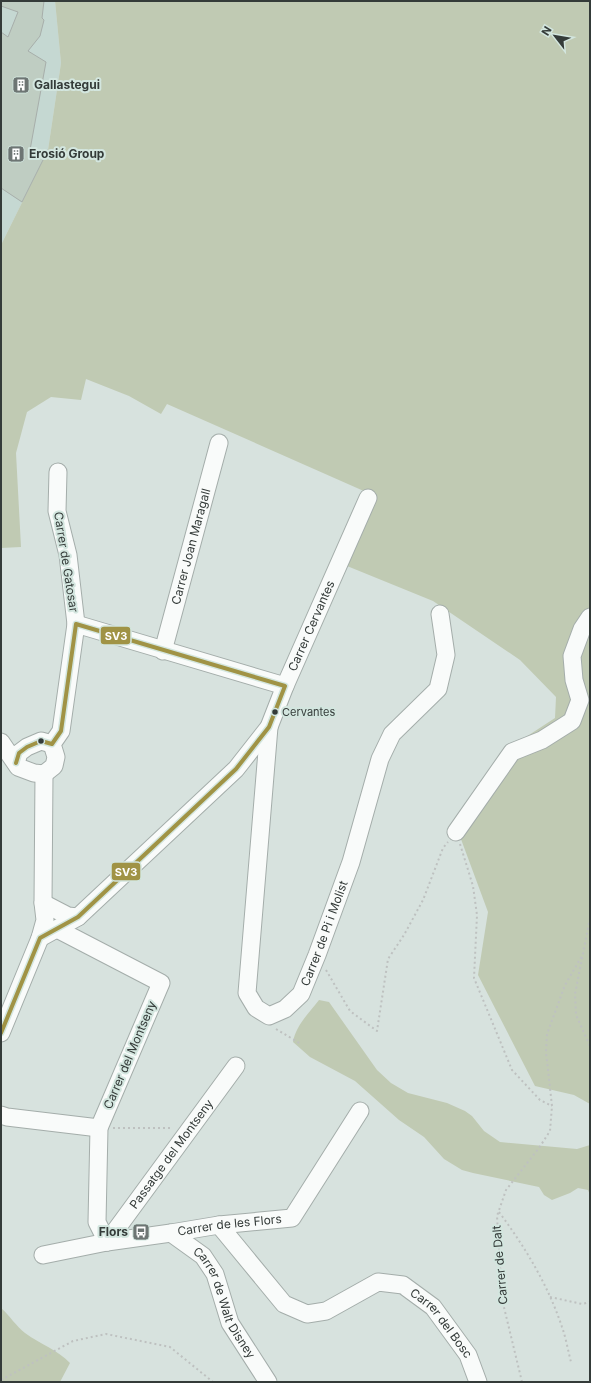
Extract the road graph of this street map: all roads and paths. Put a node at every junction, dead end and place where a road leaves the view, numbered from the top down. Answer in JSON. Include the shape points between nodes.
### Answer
{"nodes":[{"id":1,"x":219,"y":443,"type":"dead end"},
{"id":2,"x":58,"y":472,"type":"dead end"},
{"id":3,"x":368,"y":498,"type":"dead end"},
{"id":4,"x":440,"y":614,"type":"dead end"},
{"id":5,"x":590,"y":617,"type":"edge"},
{"id":6,"x":76,"y":624,"type":"junction"},
{"id":7,"x":163,"y":651,"type":"junction"},
{"id":8,"x":285,"y":686,"type":"junction"},
{"id":9,"x":269,"y":727,"type":"junction"},
{"id":10,"x":1,"y":742,"type":"edge"},
{"id":11,"x":52,"y":744,"type":"junction"},
{"id":12,"x":16,"y":762,"type":"junction"},
{"id":13,"x":236,"y":769,"type":"junction"},
{"id":14,"x":44,"y":774,"type":"junction"},
{"id":15,"x":264,"y":779,"type":"junction"},
{"id":16,"x":456,"y":832,"type":"junction"},
{"id":17,"x":43,"y":903,"type":"junction"},
{"id":18,"x":78,"y":917,"type":"junction"},
{"id":19,"x":590,"y":918,"type":"edge"},
{"id":20,"x":57,"y":928,"type":"junction"},
{"id":21,"x":40,"y":938,"type":"junction"},
{"id":22,"x":583,"y":954,"type":"junction"},
{"id":23,"x":317,"y":955,"type":"junction"},
{"id":24,"x":269,"y":1016,"type":"junction"},
{"id":25,"x":1,"y":1033,"type":"edge"},
{"id":26,"x":301,"y":1044,"type":"dead end"},
{"id":27,"x":590,"y":1046,"type":"edge"},
{"id":28,"x":236,"y":1066,"type":"dead end"},
{"id":29,"x":552,"y":1106,"type":"junction"},
{"id":30,"x":360,"y":1111,"type":"dead end"},
{"id":31,"x":1,"y":1115,"type":"edge"},
{"id":32,"x":99,"y":1128,"type":"junction"},
{"id":33,"x":190,"y":1128,"type":"junction"},
{"id":34,"x":498,"y":1212,"type":"junction"},
{"id":35,"x":219,"y":1225,"type":"junction"},
{"id":36,"x":171,"y":1234,"type":"junction"},
{"id":37,"x":107,"y":1242,"type":"junction"},
{"id":38,"x":43,"y":1255,"type":"dead end"},
{"id":39,"x":550,"y":1297,"type":"junction"},
{"id":40,"x":590,"y":1302,"type":"edge"},
{"id":41,"x":571,"y":1362,"type":"dead end"},
{"id":42,"x":1,"y":1380,"type":"edge"},
{"id":43,"x":213,"y":1382,"type":"edge"},
{"id":44,"x":268,"y":1382,"type":"edge"},
{"id":45,"x":478,"y":1382,"type":"edge"},
{"id":46,"x":522,"y":1382,"type":"edge"}],
"edges":[{"from":1,"to":7,"type":"street","name":"Carrer Joan Maragall"},
{"from":2,"to":6,"type":"street","name":"Carrer de Gatosar","via":[[57,511],[68,555]]},
{"from":3,"to":8,"type":"street","name":"Carrer Cervantes"},
{"from":4,"to":23,"type":"street","name":"Carrer de Pi i Molist","via":[[446,655],[438,689],[389,740],[380,760],[351,862]]},
{"from":5,"to":16,"type":"street","via":[[582,628],[572,656],[574,680],[580,700],[572,721],[542,740],[512,752]]},
{"from":6,"to":7,"type":"street"},
{"from":6,"to":11,"type":"street","name":"Carrer de Gatosar","via":[[61,731]]},
{"from":7,"to":8,"type":"street"},
{"from":8,"to":9,"type":"street","name":"Carrer Cervantes"},
{"from":9,"to":13,"type":"street","name":"Carrer Cervantes"},
{"from":9,"to":15,"type":"street"},
{"from":10,"to":12,"type":"street"},
{"from":11,"to":12,"type":"street","via":[[41,741],[27,747],[19,753]]},
{"from":11,"to":14,"type":"street","via":[[56,757],[54,766]]},
{"from":12,"to":14,"type":"street","via":[[18,767]]},
{"from":13,"to":15,"type":"street","via":[[247,770]]},
{"from":13,"to":18,"type":"street","name":"Carrer Cervantes"},
{"from":14,"to":17,"type":"street"},
{"from":15,"to":24,"type":"street","via":[[247,994],[256,1008]]},
{"from":16,"to":23,"type":"path","via":[[443,848],[423,900],[388,959],[377,1031],[350,1011]]},
{"from":16,"to":29,"type":"path","via":[[473,886],[477,915],[474,978],[512,1070],[540,1100]]},
{"from":17,"to":18,"type":"street","via":[[68,916]]},
{"from":17,"to":21,"type":"street","via":[[46,920]]},
{"from":18,"to":20,"type":"street","name":"Carrer Cervantes"},
{"from":19,"to":22,"type":"path"},
{"from":20,"to":21,"type":"street","name":"Carrer Cervantes"},
{"from":20,"to":32,"type":"street","name":"Carrer del Montseny","via":[[161,983]]},
{"from":21,"to":25,"type":"street"},
{"from":22,"to":27,"type":"path","via":[[575,994],[576,1016]]},
{"from":22,"to":29,"type":"path","name":"Carrer de Dalt","via":[[565,985],[547,1034],[546,1052]]},
{"from":23,"to":24,"type":"street","name":"Carrer de Pi i Molist","via":[[301,994],[285,1009]]},
{"from":24,"to":26,"type":"path","via":[[276,1029]]},
{"from":28,"to":33,"type":"street","name":"Passatge del Montseny"},
{"from":29,"to":34,"type":"path","name":"Carrer de Dalt","via":[[550,1130],[506,1190]]},
{"from":30,"to":35,"type":"street","name":"Carrer de les Flors","via":[[292,1218]]},
{"from":31,"to":32,"type":"street","via":[[7,1118]]},
{"from":32,"to":33,"type":"path"},
{"from":32,"to":37,"type":"street","name":"Carrer del Montseny","via":[[97,1222]]},
{"from":33,"to":37,"type":"street","name":"Passatge del Montseny"},
{"from":34,"to":39,"type":"path","via":[[537,1269]]},
{"from":34,"to":46,"type":"path","name":"Carrer de Dalt","via":[[502,1299]]},
{"from":35,"to":36,"type":"street","name":"Carrer de les Flors"},
{"from":35,"to":45,"type":"street","name":"Carrer del Bosc","via":[[284,1304],[307,1314],[326,1311],[378,1282],[402,1285],[433,1307],[468,1355]]},
{"from":36,"to":37,"type":"street","name":"Carrer de les Flors"},
{"from":36,"to":44,"type":"street","name":"Carrer de Walt Disney","via":[[203,1256],[215,1274],[230,1323]]},
{"from":37,"to":38,"type":"street","name":"Carrer de les Flors"},
{"from":39,"to":40,"type":"path","via":[[582,1304]]},
{"from":39,"to":41,"type":"path","via":[[562,1327]]},
{"from":42,"to":43,"type":"path","via":[[73,1341],[106,1334],[170,1347]]}]}
